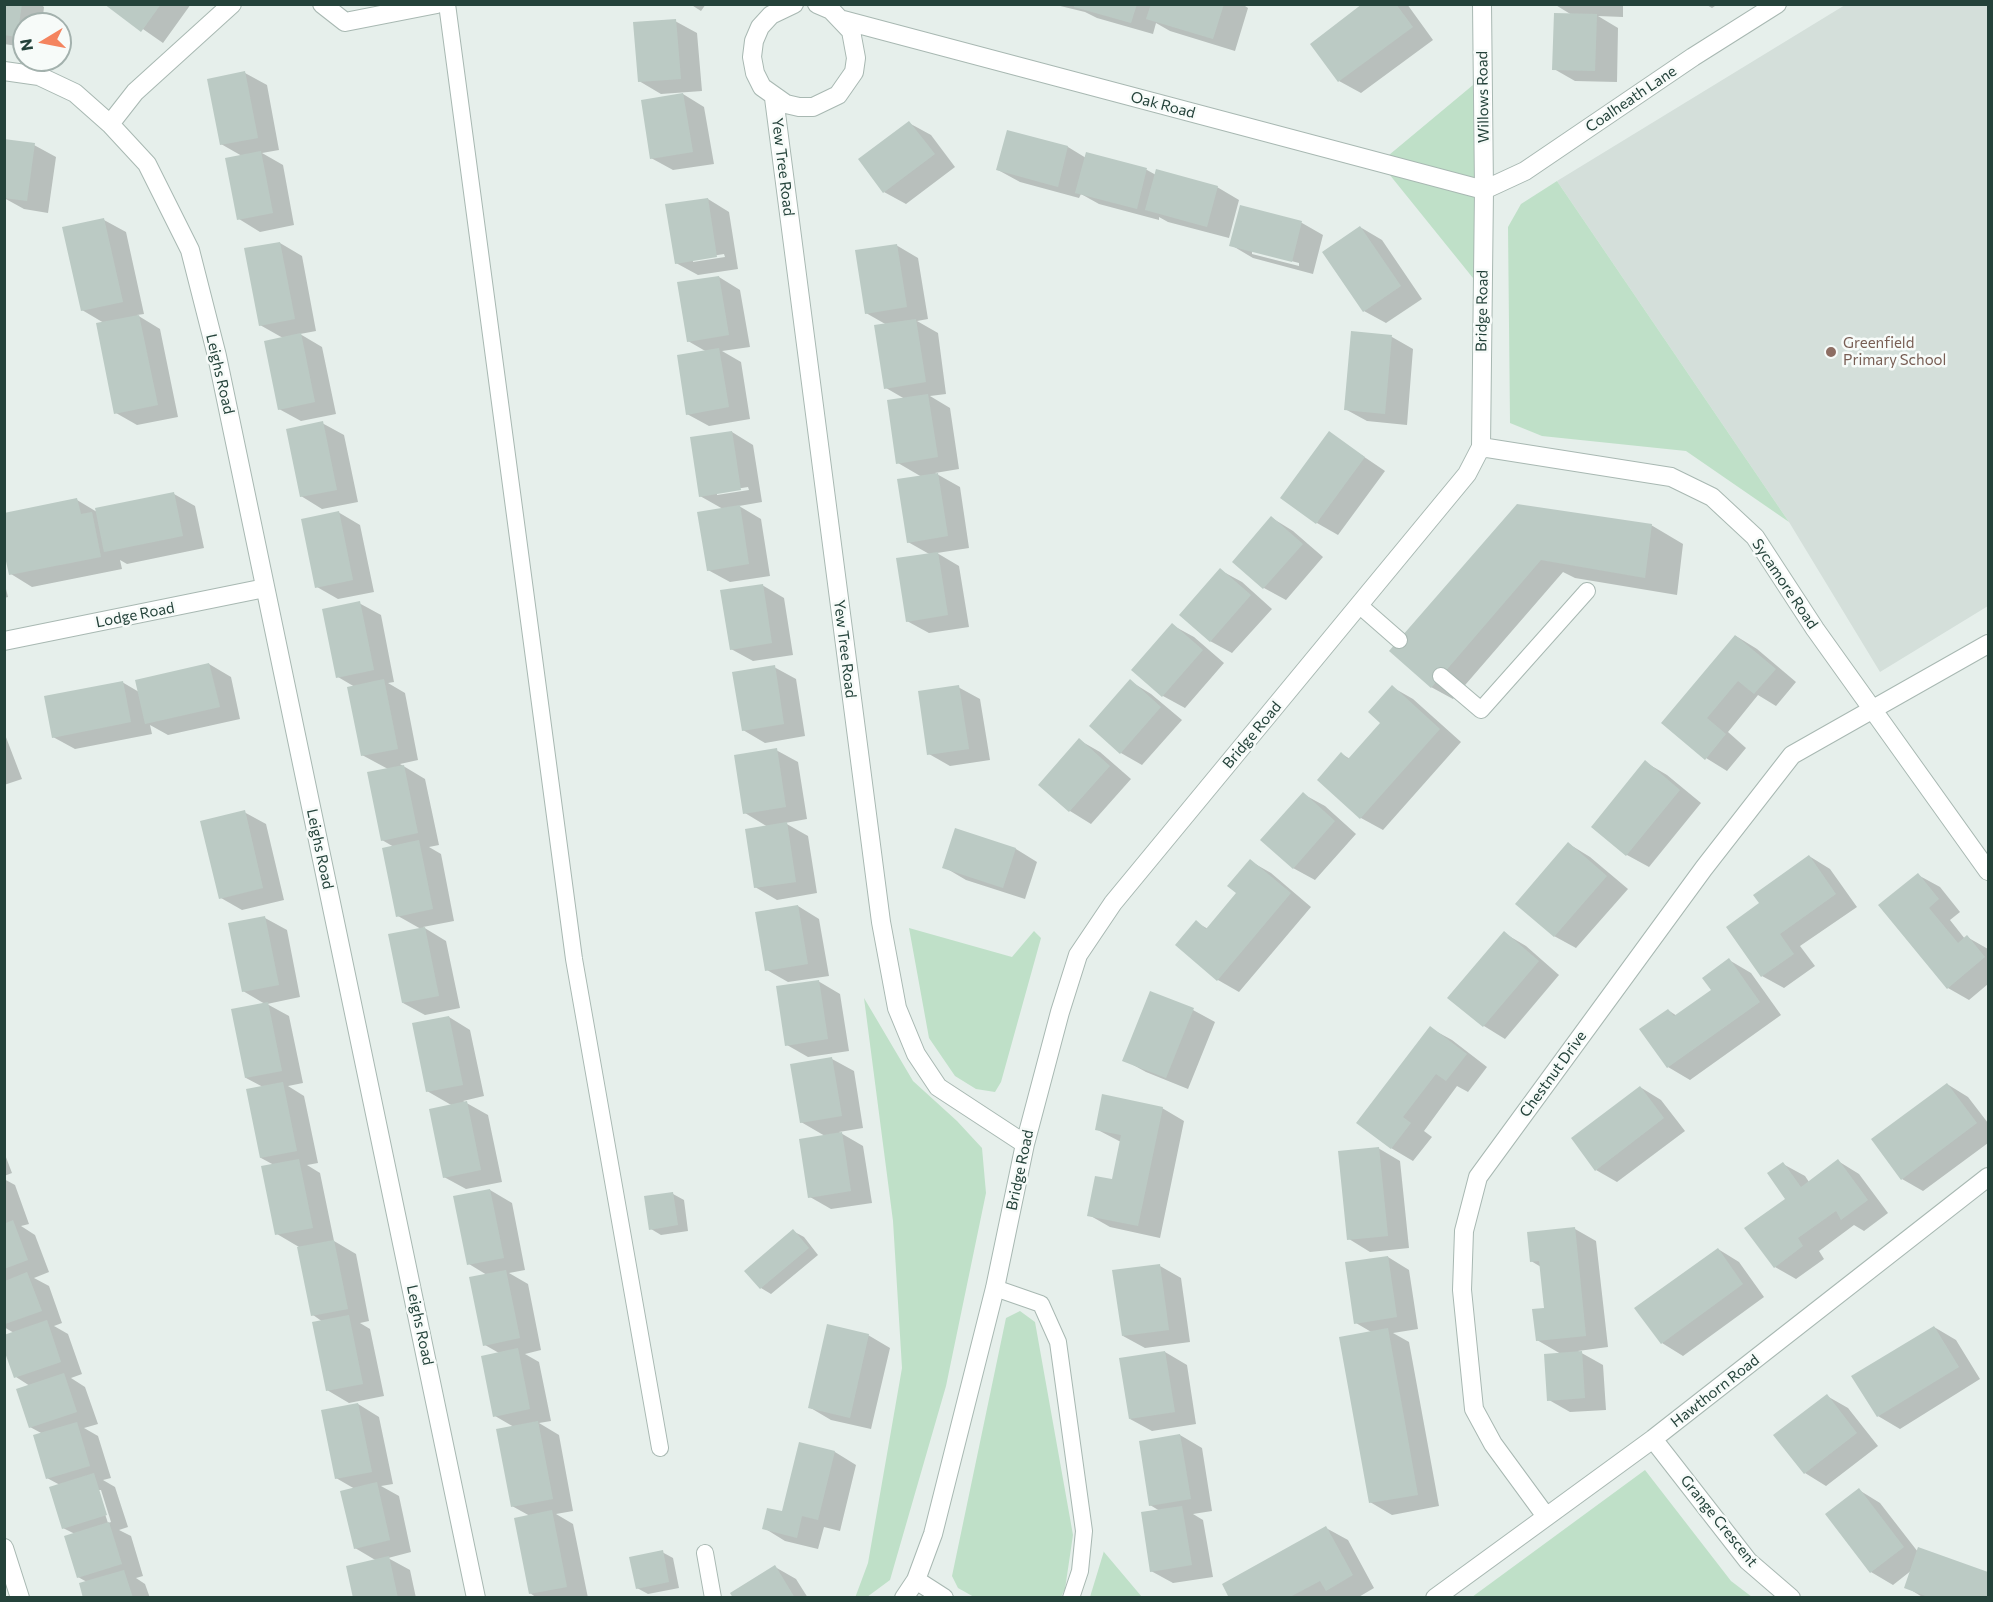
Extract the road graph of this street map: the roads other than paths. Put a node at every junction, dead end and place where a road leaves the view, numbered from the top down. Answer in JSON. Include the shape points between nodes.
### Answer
{"nodes":[{"id":1,"x":232,"y":4,"type":"edge"},
{"id":2,"x":322,"y":4,"type":"edge"},
{"id":3,"x":437,"y":4,"type":"edge"},
{"id":4,"x":447,"y":4,"type":"edge"},
{"id":5,"x":794,"y":4,"type":"edge"},
{"id":6,"x":817,"y":4,"type":"edge"},
{"id":7,"x":1482,"y":4,"type":"edge"},
{"id":8,"x":1777,"y":4,"type":"edge"},
{"id":9,"x":843,"y":20,"type":"junction"},
{"id":10,"x":4,"y":71,"type":"edge"},
{"id":11,"x":774,"y":98,"type":"junction"},
{"id":12,"x":110,"y":124,"type":"junction"},
{"id":13,"x":1484,"y":190,"type":"junction"},
{"id":14,"x":1481,"y":447,"type":"junction"},
{"id":15,"x":265,"y":588,"type":"junction"},
{"id":16,"x":1587,"y":591,"type":"dead end"},
{"id":17,"x":1359,"y":606,"type":"junction"},
{"id":18,"x":1399,"y":640,"type":"dead end"},
{"id":19,"x":4,"y":641,"type":"edge"},
{"id":20,"x":1989,"y":644,"type":"edge"},
{"id":21,"x":1441,"y":676,"type":"dead end"},
{"id":22,"x":1871,"y":708,"type":"junction"},
{"id":23,"x":1989,"y":870,"type":"edge"},
{"id":24,"x":1024,"y":1144,"type":"junction"},
{"id":25,"x":1989,"y":1177,"type":"edge"},
{"id":26,"x":995,"y":1288,"type":"junction"},
{"id":27,"x":1653,"y":1439,"type":"junction"},
{"id":28,"x":660,"y":1448,"type":"dead end"},
{"id":29,"x":1545,"y":1515,"type":"junction"},
{"id":30,"x":4,"y":1548,"type":"edge"},
{"id":31,"x":705,"y":1553,"type":"dead end"},
{"id":32,"x":916,"y":1580,"type":"junction"},
{"id":33,"x":20,"y":1598,"type":"edge"},
{"id":34,"x":476,"y":1598,"type":"edge"},
{"id":35,"x":714,"y":1598,"type":"edge"},
{"id":36,"x":904,"y":1598,"type":"edge"},
{"id":37,"x":944,"y":1598,"type":"edge"},
{"id":38,"x":1071,"y":1598,"type":"edge"},
{"id":39,"x":1435,"y":1598,"type":"edge"},
{"id":40,"x":1791,"y":1598,"type":"edge"}],
"edges":[{"from":1,"to":12,"type":"street","via":[[135,92]]},
{"from":2,"to":3,"type":"street","via":[[345,22]]},
{"from":4,"to":28,"type":"lane","via":[[574,959]]},
{"from":5,"to":11,"type":"street","via":[[771,15],[754,41],[755,73]]},
{"from":6,"to":9,"type":"street","name":"Oak Road"},
{"from":7,"to":13,"type":"street","name":"Willows Road"},
{"from":8,"to":13,"type":"street","name":"Coalheath Lane","via":[[1525,171]]},
{"from":9,"to":11,"type":"street","via":[[851,31],[856,58],[854,72],[838,95],[813,107],[799,107]]},
{"from":9,"to":13,"type":"street","name":"Oak Road"},
{"from":10,"to":12,"type":"street","name":"Leighs Road","via":[[39,76],[75,93]]},
{"from":11,"to":24,"type":"street","name":"Yew Tree Road","via":[[881,922],[897,1008],[916,1053],[938,1087]]},
{"from":12,"to":15,"type":"street","name":"Leighs Road","via":[[147,164],[190,250],[217,356]]},
{"from":13,"to":14,"type":"street","name":"Bridge Road"},
{"from":14,"to":17,"type":"street","name":"Bridge Road","via":[[1467,474]]},
{"from":14,"to":22,"type":"street","name":"Sycamore Road","via":[[1671,477],[1712,497],[1755,537]]},
{"from":15,"to":19,"type":"street","name":"Lodge Road"},
{"from":15,"to":34,"type":"street","name":"Leighs Road"},
{"from":16,"to":21,"type":"lane","via":[[1480,710]]},
{"from":17,"to":18,"type":"lane"},
{"from":17,"to":24,"type":"street","name":"Bridge Road","via":[[1113,903],[1078,955]]},
{"from":20,"to":22,"type":"street","name":"Chestnut Drive"},
{"from":22,"to":23,"type":"street","name":"Sycamore Road"},
{"from":22,"to":29,"type":"street","name":"Chestnut Drive","via":[[1792,754],[1478,1177],[1464,1231],[1462,1290],[1474,1409],[1492,1444]]},
{"from":24,"to":26,"type":"street","name":"Bridge Road"},
{"from":25,"to":27,"type":"street","name":"Hawthorn Road"},
{"from":26,"to":32,"type":"street","name":"Bridge Road","via":[[933,1534]]},
{"from":26,"to":38,"type":"lane","via":[[1041,1305],[1058,1342],[1084,1531],[1080,1571]]},
{"from":27,"to":29,"type":"street","name":"Hawthorn Road"},
{"from":27,"to":40,"type":"street","name":"Grange Crescent","via":[[1748,1561]]},
{"from":29,"to":39,"type":"street","name":"Hawthorn Road"},
{"from":30,"to":33,"type":"street"},
{"from":31,"to":35,"type":"lane"},
{"from":32,"to":36,"type":"street","name":"Bridge Road"},
{"from":32,"to":37,"type":"street"}]}
